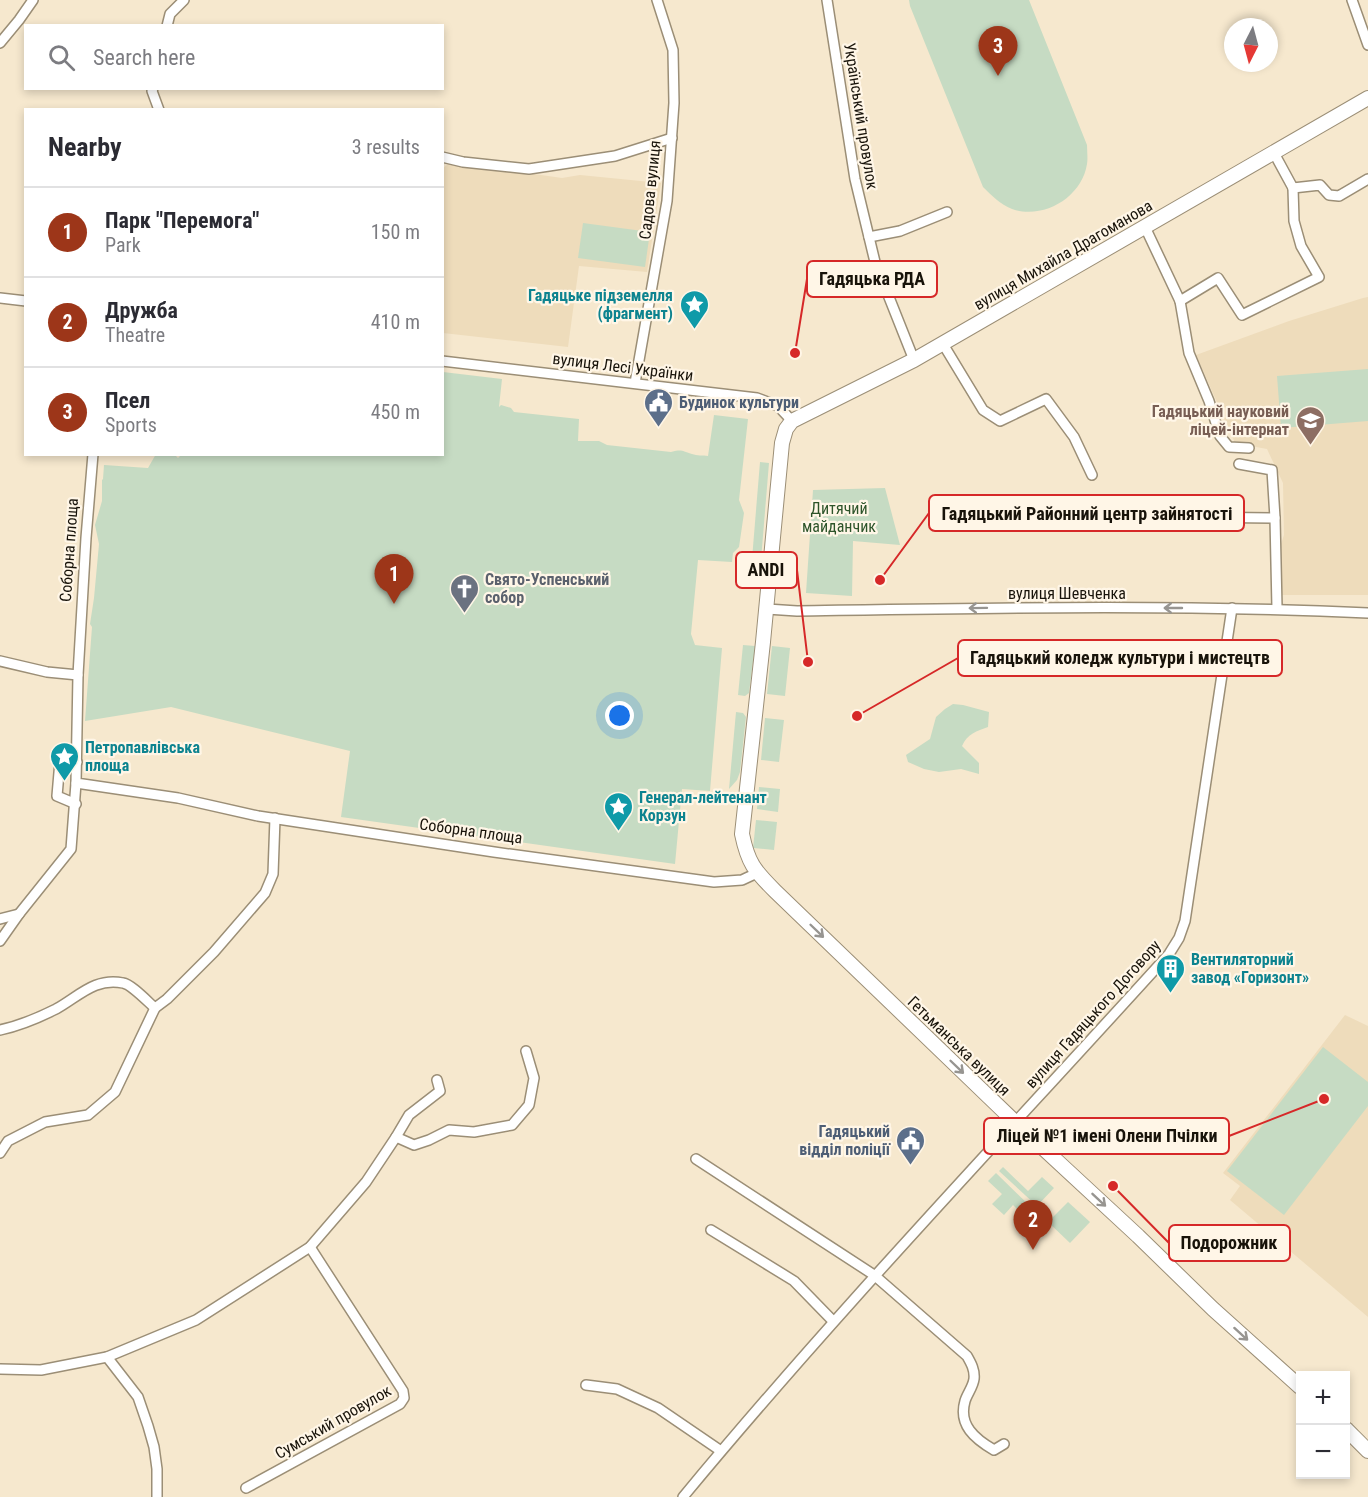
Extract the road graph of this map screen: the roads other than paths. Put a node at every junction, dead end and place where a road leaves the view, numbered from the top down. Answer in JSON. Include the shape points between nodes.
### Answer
{"nodes":[{"id":1,"x":33,"y":0,"type":"edge"},
{"id":2,"x":184,"y":0,"type":"edge"},
{"id":3,"x":657,"y":0,"type":"edge"},
{"id":4,"x":827,"y":0,"type":"edge"},
{"id":5,"x":1352,"y":0,"type":"edge"},
{"id":6,"x":168,"y":24,"type":"edge"},
{"id":7,"x":0,"y":42,"type":"edge"},
{"id":8,"x":1368,"y":45,"type":"edge"},
{"id":9,"x":152,"y":90,"type":"edge"},
{"id":10,"x":1368,"y":98,"type":"edge"},
{"id":11,"x":158,"y":108,"type":"edge"},
{"id":12,"x":672,"y":138,"type":"junction"},
{"id":13,"x":1274,"y":153,"type":"junction"},
{"id":14,"x":444,"y":157,"type":"edge"},
{"id":15,"x":1368,"y":179,"type":"edge"},
{"id":16,"x":1293,"y":188,"type":"junction"},
{"id":17,"x":947,"y":212,"type":"dead end"},
{"id":18,"x":1145,"y":227,"type":"junction"},
{"id":19,"x":869,"y":237,"type":"junction"},
{"id":20,"x":0,"y":298,"type":"edge"},
{"id":21,"x":24,"y":301,"type":"edge"},
{"id":22,"x":1180,"y":301,"type":"junction"},
{"id":23,"x":943,"y":344,"type":"junction"},
{"id":24,"x":914,"y":360,"type":"junction"},
{"id":25,"x":444,"y":361,"type":"edge"},
{"id":26,"x":636,"y":383,"type":"junction"},
{"id":27,"x":792,"y":421,"type":"junction"},
{"id":28,"x":1249,"y":448,"type":"dead end"},
{"id":29,"x":93,"y":456,"type":"edge"},
{"id":30,"x":1239,"y":464,"type":"dead end"},
{"id":31,"x":1092,"y":476,"type":"dead end"},
{"id":32,"x":1099,"y":516,"type":"dead end"},
{"id":33,"x":1275,"y":518,"type":"junction"},
{"id":34,"x":1232,"y":608,"type":"junction"},
{"id":35,"x":1276,"y":608,"type":"junction"},
{"id":36,"x":767,"y":609,"type":"junction"},
{"id":37,"x":1368,"y":612,"type":"edge"},
{"id":38,"x":0,"y":661,"type":"edge"},
{"id":39,"x":78,"y":675,"type":"junction"},
{"id":40,"x":77,"y":762,"type":"junction"},
{"id":41,"x":76,"y":783,"type":"junction"},
{"id":42,"x":76,"y":804,"type":"junction"},
{"id":43,"x":275,"y":818,"type":"junction"},
{"id":44,"x":757,"y":873,"type":"junction"},
{"id":45,"x":19,"y":914,"type":"junction"},
{"id":46,"x":0,"y":919,"type":"edge"},
{"id":47,"x":0,"y":941,"type":"edge"},
{"id":48,"x":155,"y":1008,"type":"junction"},
{"id":49,"x":0,"y":1030,"type":"edge"},
{"id":50,"x":526,"y":1051,"type":"dead end"},
{"id":51,"x":437,"y":1080,"type":"dead end"},
{"id":52,"x":1016,"y":1123,"type":"junction"},
{"id":53,"x":396,"y":1137,"type":"junction"},
{"id":54,"x":0,"y":1153,"type":"edge"},
{"id":55,"x":696,"y":1159,"type":"dead end"},
{"id":56,"x":711,"y":1230,"type":"dead end"},
{"id":57,"x":310,"y":1248,"type":"junction"},
{"id":58,"x":874,"y":1275,"type":"junction"},
{"id":59,"x":833,"y":1321,"type":"junction"},
{"id":60,"x":107,"y":1357,"type":"junction"},
{"id":61,"x":0,"y":1369,"type":"edge"},
{"id":62,"x":1296,"y":1383,"type":"edge"},
{"id":63,"x":586,"y":1385,"type":"dead end"},
{"id":64,"x":1350,"y":1433,"type":"edge"},
{"id":65,"x":1004,"y":1444,"type":"dead end"},
{"id":66,"x":721,"y":1451,"type":"junction"},
{"id":67,"x":1368,"y":1451,"type":"edge"},
{"id":68,"x":246,"y":1488,"type":"dead end"},
{"id":69,"x":157,"y":1497,"type":"edge"},
{"id":70,"x":683,"y":1497,"type":"edge"}],
"edges":[{"from":1,"to":7,"type":"street"},
{"from":2,"to":6,"type":"street","via":[[170,14]]},
{"from":3,"to":12,"type":"street","name":"Садова вулиця","via":[[673,50]]},
{"from":4,"to":19,"type":"street","name":"Український провулок","via":[[855,179]]},
{"from":5,"to":8,"type":"street"},
{"from":9,"to":11,"type":"street"},
{"from":10,"to":13,"type":"street","name":"вулиця Михайла Драгоманова"},
{"from":12,"to":14,"type":"street","via":[[615,156],[530,169]]},
{"from":12,"to":26,"type":"street","name":"Садова вулиця","via":[[668,201]]},
{"from":13,"to":16,"type":"street"},
{"from":13,"to":18,"type":"street","name":"вулиця Михайла Драгоманова"},
{"from":15,"to":16,"type":"street","via":[[1339,196],[1329,195],[1320,185]]},
{"from":16,"to":22,"type":"street","via":[[1294,221],[1301,246],[1319,277],[1242,315],[1218,278]]},
{"from":17,"to":19,"type":"street","via":[[900,231]]},
{"from":18,"to":22,"type":"street"},
{"from":18,"to":23,"type":"street","name":"вулиця Михайла Драгоманова"},
{"from":19,"to":24,"type":"street","name":"Український провулок"},
{"from":20,"to":21,"type":"street"},
{"from":22,"to":28,"type":"street","via":[[1189,353],[1220,436],[1229,447]]},
{"from":23,"to":24,"type":"street","name":"вулиця Михайла Драгоманова"},
{"from":23,"to":31,"type":"street","via":[[984,410],[1000,421],[1046,399],[1074,437]]},
{"from":24,"to":27,"type":"street","name":"вулиця Михайла Драгоманова"},
{"from":25,"to":26,"type":"street","name":"вулиця Лесі Українки"},
{"from":26,"to":27,"type":"street","name":"вулиця Лесі Українки","via":[[757,398],[778,406]]},
{"from":27,"to":36,"type":"street","via":[[782,443]]},
{"from":29,"to":39,"type":"street","name":"Соборна площа"},
{"from":30,"to":33,"type":"street","via":[[1272,470]]},
{"from":32,"to":33,"type":"street"},
{"from":33,"to":35,"type":"street"},
{"from":34,"to":35,"type":"street","name":"вулиця Шевченка"},
{"from":34,"to":36,"type":"street","name":"вулиця Шевченка","one_way":true},
{"from":34,"to":52,"type":"street","name":"вулиця Гадяцького Договору","via":[[1185,921],[1179,938],[1169,954]]},
{"from":35,"to":37,"type":"street","name":"вулиця Шевченка"},
{"from":36,"to":44,"type":"street","via":[[742,834],[746,854]]},
{"from":38,"to":39,"type":"street"},
{"from":39,"to":40,"type":"street","name":"Соборна площа"},
{"from":40,"to":41,"type":"street","name":"Соборна площа"},
{"from":40,"to":42,"type":"street","via":[[60,761],[57,796]]},
{"from":41,"to":42,"type":"street"},
{"from":41,"to":43,"type":"street","name":"Соборна площа"},
{"from":42,"to":45,"type":"street","via":[[71,849]]},
{"from":43,"to":44,"type":"street","name":"Соборна площа","via":[[714,882]]},
{"from":43,"to":48,"type":"street","via":[[273,874],[265,893],[214,952]]},
{"from":44,"to":52,"type":"street","name":"Гетьманська вулиця","one_way":true},
{"from":45,"to":46,"type":"street"},
{"from":45,"to":47,"type":"street"},
{"from":48,"to":49,"type":"street","via":[[125,983],[105,982],[39,1017]]},
{"from":48,"to":54,"type":"street","via":[[114,1092],[88,1116],[45,1122],[8,1141]]},
{"from":50,"to":53,"type":"street","via":[[533,1087],[529,1105],[512,1125],[474,1132],[449,1130],[414,1145]]},
{"from":51,"to":53,"type":"street","via":[[441,1091],[409,1114]]},
{"from":52,"to":58,"type":"street","name":"вулиця Гадяцького Договору"},
{"from":52,"to":62,"type":"street","name":"Гетьманська вулиця","one_way":true},
{"from":53,"to":57,"type":"street","via":[[366,1182]]},
{"from":55,"to":58,"type":"street"},
{"from":56,"to":59,"type":"street","via":[[794,1281]]},
{"from":57,"to":60,"type":"street","via":[[196,1320]]},
{"from":57,"to":68,"type":"street","name":"Сумський провулок","via":[[404,1391],[404,1398],[400,1404]]},
{"from":58,"to":59,"type":"street","name":"вулиця Гадяцького Договору"},
{"from":58,"to":65,"type":"street","via":[[967,1356],[974,1380],[964,1402],[967,1429],[994,1450]]},
{"from":59,"to":66,"type":"street","name":"вулиця Гадяцького Договору"},
{"from":60,"to":61,"type":"street","via":[[41,1370]]},
{"from":60,"to":69,"type":"street","via":[[138,1397],[154,1447]]},
{"from":63,"to":66,"type":"street","via":[[617,1389],[658,1408]]},
{"from":64,"to":67,"type":"street"},
{"from":66,"to":70,"type":"street","name":"вулиця Гадяцького Договору"}]}
